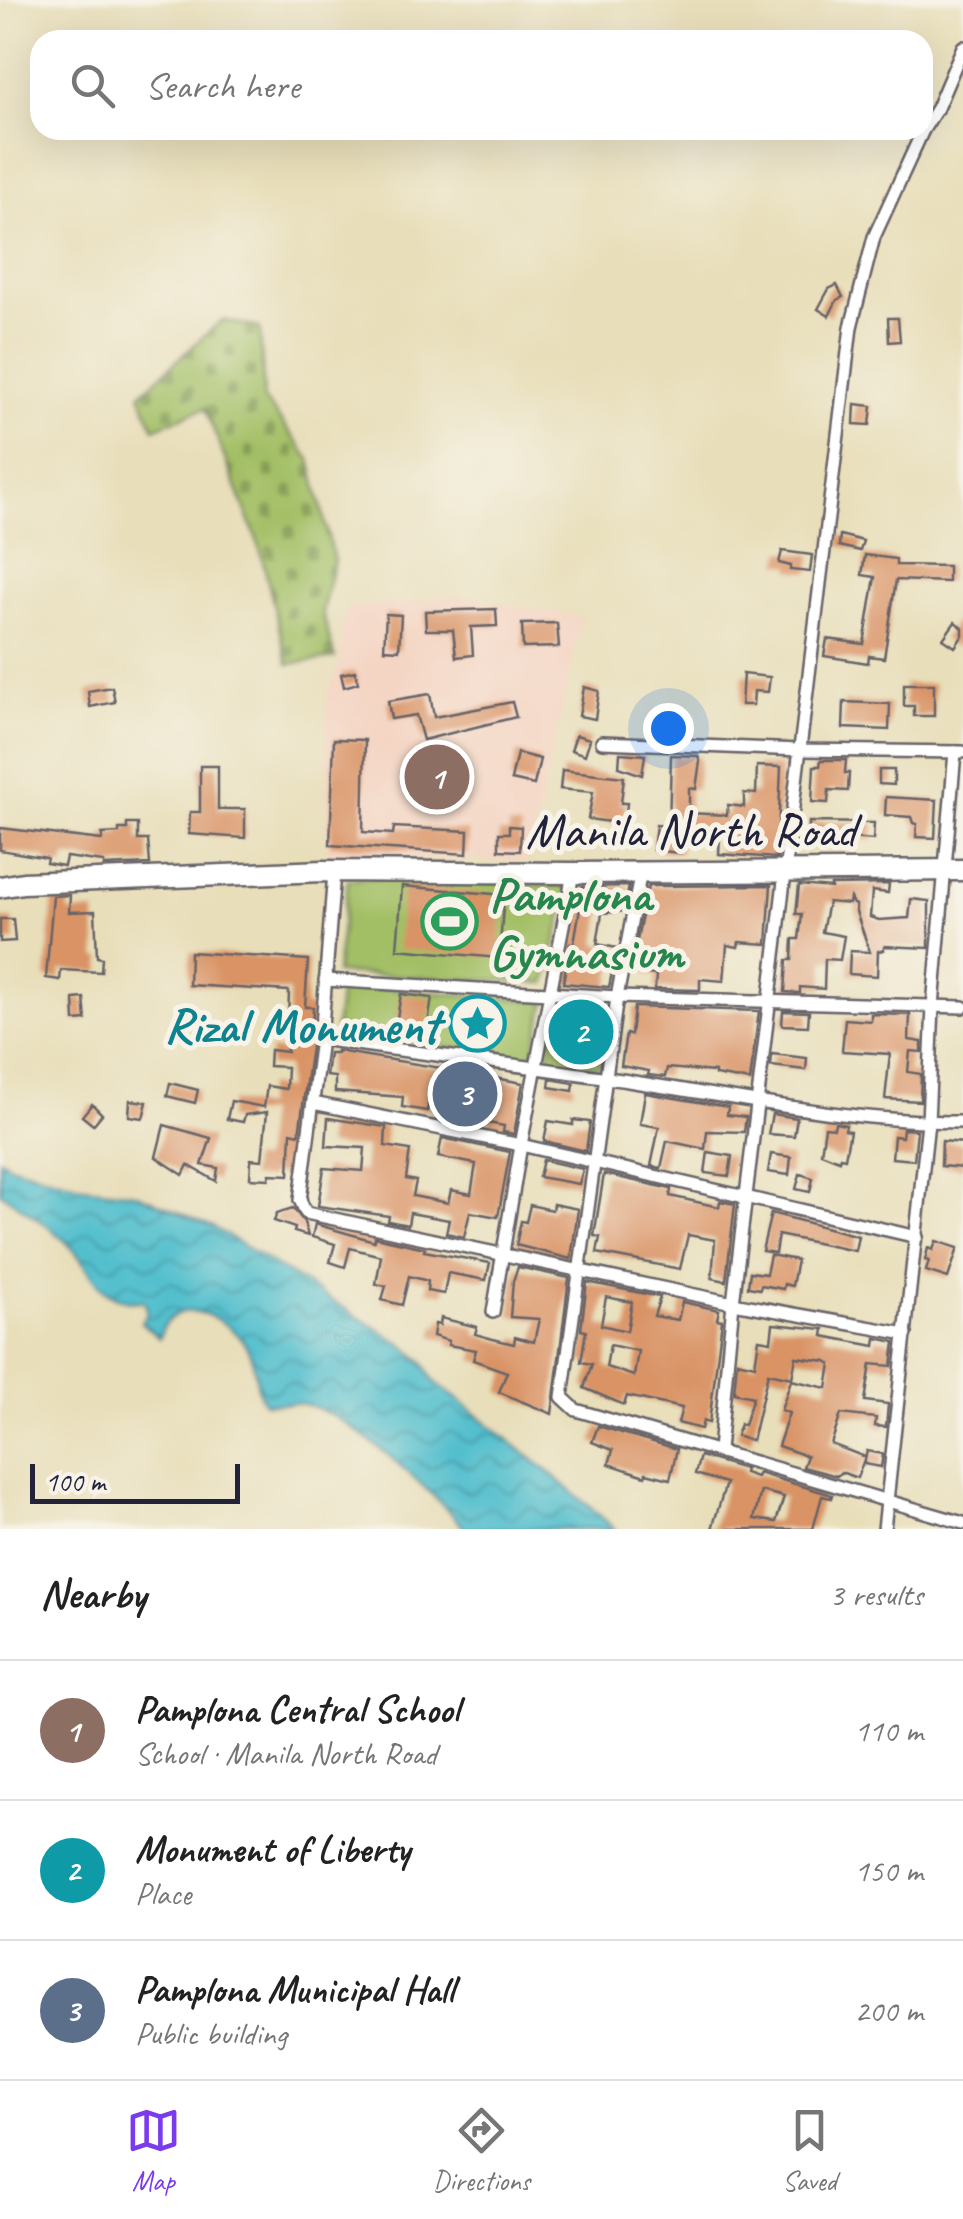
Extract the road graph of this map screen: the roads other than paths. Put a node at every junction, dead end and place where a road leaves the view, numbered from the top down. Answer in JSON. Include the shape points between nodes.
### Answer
{"nodes":[{"id":1,"x":963,"y":47,"type":"edge"},
{"id":2,"x":933,"y":115,"type":"edge"},
{"id":3,"x":918,"y":140,"type":"edge"},
{"id":4,"x":602,"y":742,"type":"dead end"},
{"id":5,"x":800,"y":750,"type":"junction"},
{"id":6,"x":959,"y":752,"type":"edge"},
{"id":7,"x":786,"y":870,"type":"junction"},
{"id":8,"x":955,"y":870,"type":"edge"},
{"id":9,"x":640,"y":871,"type":"junction"},
{"id":10,"x":334,"y":872,"type":"junction"},
{"id":11,"x":573,"y":873,"type":"junction"},
{"id":12,"x":3,"y":883,"type":"edge"},
{"id":13,"x":324,"y":980,"type":"junction"},
{"id":14,"x":550,"y":993,"type":"junction"},
{"id":15,"x":616,"y":997,"type":"junction"},
{"id":16,"x":770,"y":1003,"type":"junction"},
{"id":17,"x":933,"y":1006,"type":"junction"},
{"id":18,"x":963,"y":1007,"type":"edge"},
{"id":19,"x":320,"y":1039,"type":"junction"},
{"id":20,"x":535,"y":1068,"type":"junction"},
{"id":21,"x":608,"y":1078,"type":"junction"},
{"id":22,"x":312,"y":1102,"type":"junction"},
{"id":23,"x":758,"y":1102,"type":"junction"},
{"id":24,"x":928,"y":1122,"type":"junction"},
{"id":25,"x":963,"y":1122,"type":"edge"},
{"id":26,"x":521,"y":1145,"type":"junction"},
{"id":27,"x":594,"y":1163,"type":"junction"},
{"id":28,"x":746,"y":1199,"type":"junction"},
{"id":29,"x":917,"y":1238,"type":"junction"},
{"id":30,"x":503,"y":1254,"type":"junction"},
{"id":31,"x":581,"y":1269,"type":"junction"},
{"id":32,"x":733,"y":1303,"type":"junction"},
{"id":33,"x":493,"y":1312,"type":"dead end"},
{"id":34,"x":906,"y":1334,"type":"junction"},
{"id":35,"x":719,"y":1450,"type":"junction"},
{"id":36,"x":886,"y":1501,"type":"junction"},
{"id":37,"x":963,"y":1523,"type":"edge"},
{"id":38,"x":884,"y":1529,"type":"edge"}],
"edges":[{"from":1,"to":2,"type":"street"},
{"from":3,"to":5,"type":"street","via":[[874,237],[850,327]]},
{"from":4,"to":5,"type":"street"},
{"from":5,"to":6,"type":"street"},
{"from":5,"to":7,"type":"street"},
{"from":6,"to":8,"type":"street"},
{"from":7,"to":8,"type":"highway","name":"Manila North Road"},
{"from":7,"to":9,"type":"highway","name":"Manila North Road"},
{"from":7,"to":16,"type":"street"},
{"from":8,"to":17,"type":"street"},
{"from":9,"to":11,"type":"highway","name":"Manila North Road"},
{"from":9,"to":15,"type":"street"},
{"from":10,"to":11,"type":"highway","name":"Manila North Road"},
{"from":10,"to":12,"type":"highway","name":"Manila North Road"},
{"from":10,"to":13,"type":"street"},
{"from":11,"to":14,"type":"street"},
{"from":13,"to":14,"type":"street"},
{"from":13,"to":19,"type":"street"},
{"from":14,"to":15,"type":"street"},
{"from":14,"to":20,"type":"street"},
{"from":15,"to":16,"type":"street"},
{"from":15,"to":21,"type":"street"},
{"from":16,"to":17,"type":"street"},
{"from":16,"to":23,"type":"street"},
{"from":17,"to":18,"type":"street"},
{"from":17,"to":24,"type":"street"},
{"from":19,"to":20,"type":"street"},
{"from":19,"to":22,"type":"street"},
{"from":20,"to":21,"type":"street"},
{"from":20,"to":26,"type":"street"},
{"from":21,"to":23,"type":"street"},
{"from":21,"to":27,"type":"street"},
{"from":22,"to":26,"type":"street"},
{"from":22,"to":30,"type":"street","via":[[300,1200],[306,1212]]},
{"from":23,"to":24,"type":"street"},
{"from":23,"to":28,"type":"street"},
{"from":24,"to":25,"type":"street"},
{"from":24,"to":29,"type":"street"},
{"from":26,"to":27,"type":"street"},
{"from":26,"to":30,"type":"street"},
{"from":27,"to":28,"type":"street"},
{"from":27,"to":31,"type":"street"},
{"from":28,"to":29,"type":"street"},
{"from":28,"to":32,"type":"street"},
{"from":29,"to":34,"type":"street"},
{"from":30,"to":31,"type":"street"},
{"from":30,"to":33,"type":"street"},
{"from":31,"to":32,"type":"street"},
{"from":31,"to":35,"type":"street","via":[[563,1380],[566,1404]]},
{"from":32,"to":34,"type":"street"},
{"from":32,"to":35,"type":"street"},
{"from":34,"to":36,"type":"street"},
{"from":35,"to":36,"type":"street"},
{"from":36,"to":37,"type":"street"},
{"from":36,"to":38,"type":"street"}]}
